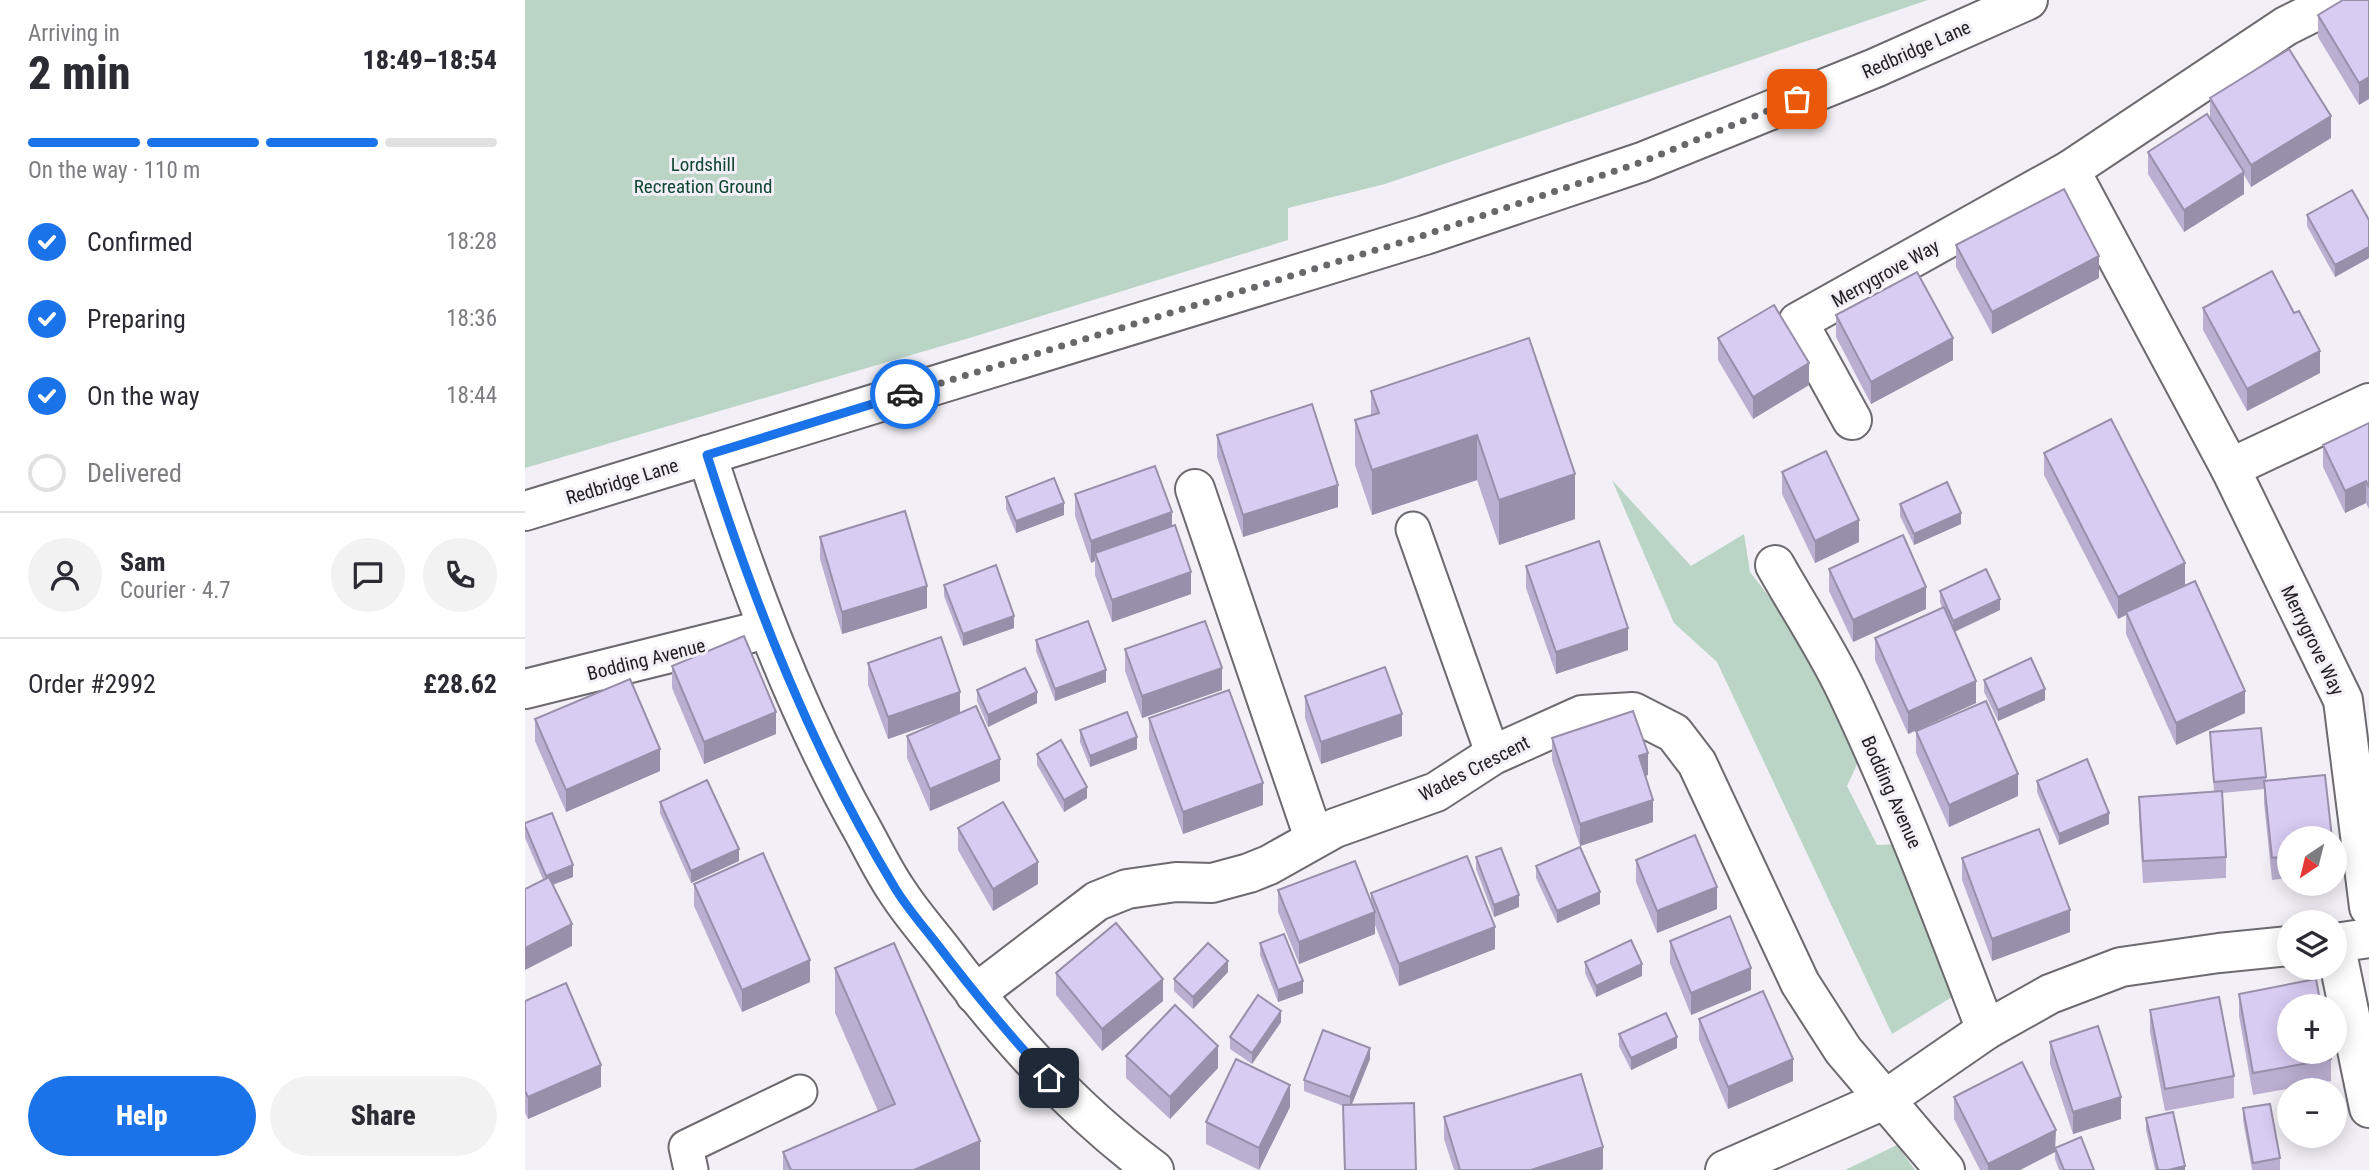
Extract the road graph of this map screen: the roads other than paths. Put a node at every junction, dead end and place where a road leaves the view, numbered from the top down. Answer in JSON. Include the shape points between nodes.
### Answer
{"nodes":[{"id":1,"x":2028,"y":0,"type":"edge"},
{"id":2,"x":2338,"y":0,"type":"edge"},
{"id":3,"x":2070,"y":170,"type":"junction"},
{"id":4,"x":2369,"y":404,"type":"edge"},
{"id":5,"x":1852,"y":421,"type":"dead end"},
{"id":6,"x":707,"y":455,"type":"junction"},
{"id":7,"x":2230,"y":468,"type":"junction"},
{"id":8,"x":1195,"y":489,"type":"dead end"},
{"id":9,"x":525,"y":511,"type":"edge"},
{"id":10,"x":1413,"y":528,"type":"dead end"},
{"id":11,"x":1775,"y":565,"type":"dead end"},
{"id":12,"x":767,"y":629,"type":"junction"},
{"id":13,"x":525,"y":689,"type":"edge"},
{"id":14,"x":1493,"y":755,"type":"junction"},
{"id":15,"x":1314,"y":838,"type":"junction"},
{"id":16,"x":2369,"y":906,"type":"edge"},
{"id":17,"x":2369,"y":938,"type":"edge"},
{"id":18,"x":2277,"y":947,"type":"edge"},
{"id":19,"x":975,"y":994,"type":"junction"},
{"id":20,"x":1986,"y":1030,"type":"junction"},
{"id":21,"x":800,"y":1092,"type":"dead end"},
{"id":22,"x":1886,"y":1099,"type":"junction"},
{"id":23,"x":2369,"y":1108,"type":"edge"},
{"id":24,"x":1131,"y":1164,"type":"edge"},
{"id":25,"x":1739,"y":1167,"type":"edge"},
{"id":26,"x":691,"y":1170,"type":"edge"},
{"id":27,"x":1945,"y":1170,"type":"edge"}],
"edges":[{"from":1,"to":6,"type":"street","name":"Redbridge Lane","via":[[1642,162],[1425,235]]},
{"from":2,"to":3,"type":"street","name":"Merrygrove Way","via":[[2285,26]]},
{"from":3,"to":5,"type":"street","name":"Merrygrove Way","via":[[1798,322]]},
{"from":3,"to":7,"type":"street","name":"Merrygrove Way"},
{"from":4,"to":7,"type":"street"},
{"from":6,"to":9,"type":"street","name":"Redbridge Lane"},
{"from":6,"to":12,"type":"street"},
{"from":7,"to":16,"type":"street","name":"Merrygrove Way","via":[[2343,700]]},
{"from":8,"to":15,"type":"street"},
{"from":10,"to":14,"type":"lane"},
{"from":11,"to":20,"type":"street","name":"Bodding Avenue","via":[[1845,687],[1911,835]]},
{"from":12,"to":13,"type":"street","name":"Bodding Avenue"},
{"from":12,"to":19,"type":"street","via":[[832,777],[896,891]]},
{"from":14,"to":15,"type":"street","name":"Wades Crescent","via":[[1436,792]]},
{"from":14,"to":22,"type":"street","name":"Wades Crescent","via":[[1582,715],[1633,712],[1674,733],[1697,763],[1800,983],[1843,1050]]},
{"from":15,"to":19,"type":"street","name":"Wades Crescent","via":[[1249,873],[1212,883],[1127,889],[1097,901]]},
{"from":17,"to":23,"type":"street","via":[[2335,943]]},
{"from":18,"to":20,"type":"street","via":[[2121,967],[2050,994]]},
{"from":19,"to":24,"type":"street"},
{"from":20,"to":22,"type":"street"},
{"from":21,"to":26,"type":"lane","via":[[686,1147]]},
{"from":22,"to":25,"type":"street"},
{"from":22,"to":27,"type":"street"}]}
